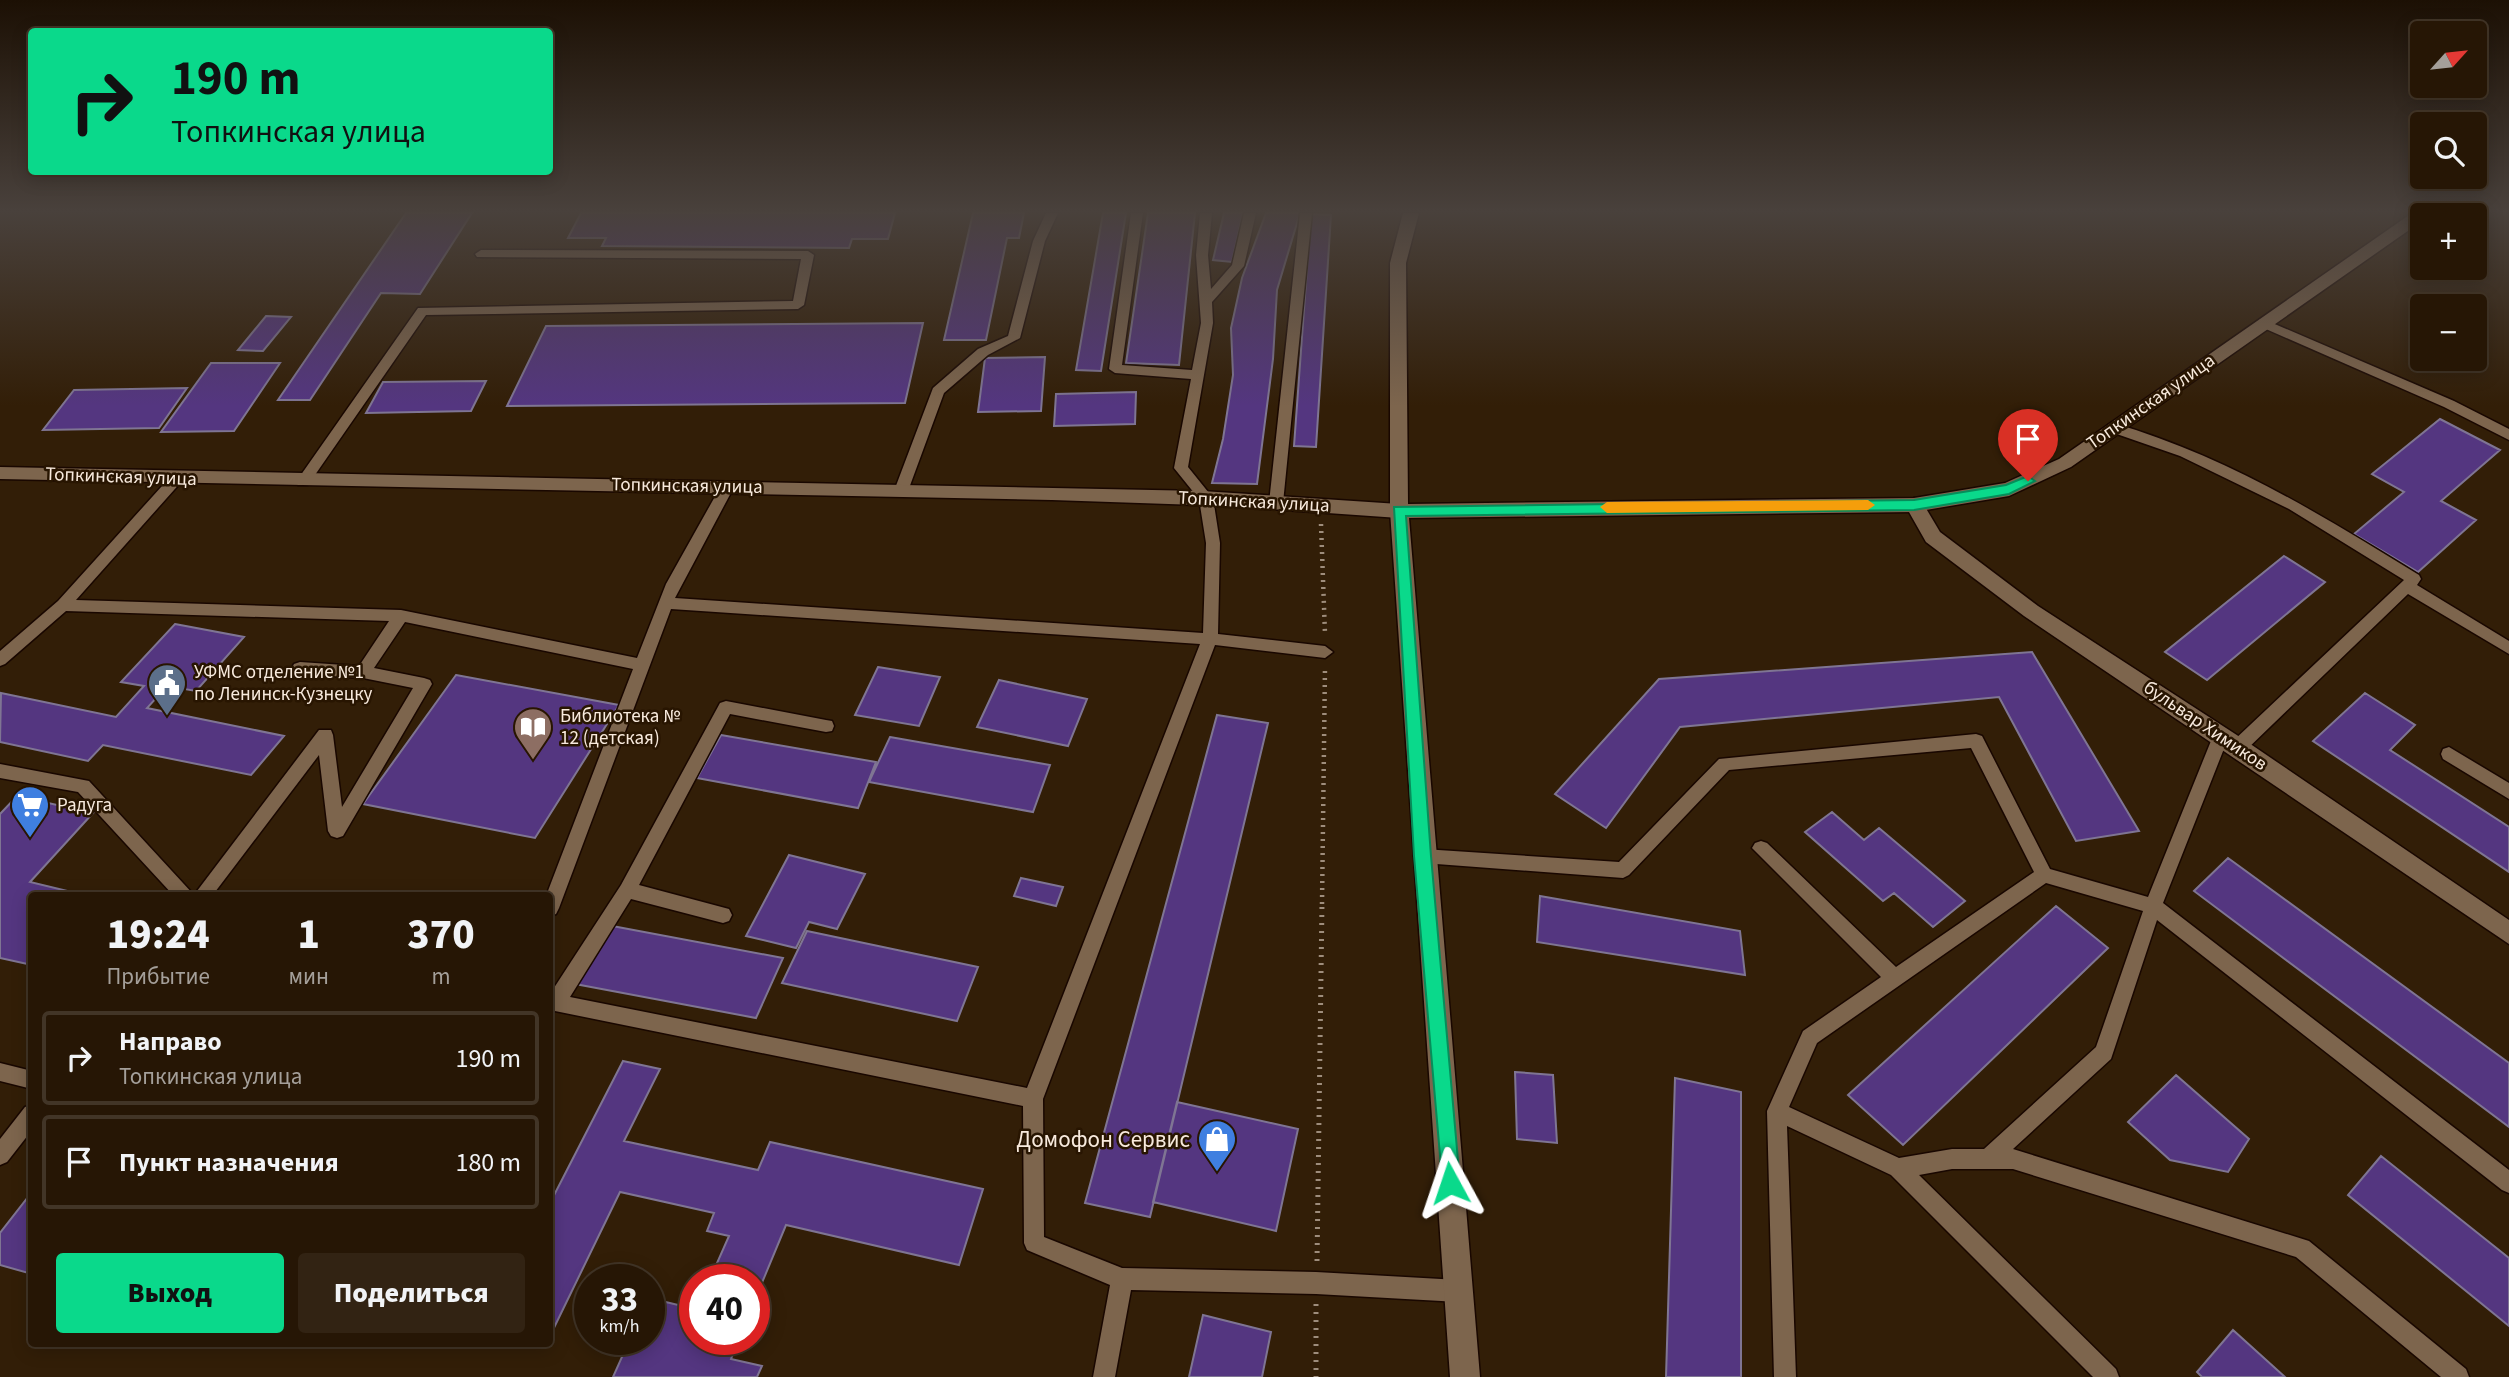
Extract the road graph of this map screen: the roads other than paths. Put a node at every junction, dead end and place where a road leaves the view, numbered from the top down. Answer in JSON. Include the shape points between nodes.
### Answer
{"nodes":[{"id":1,"x":804,"y":277,"type":"edge"},
{"id":2,"x":1030,"y":277,"type":"edge"},
{"id":3,"x":1127,"y":277,"type":"edge"},
{"id":4,"x":1203,"y":277,"type":"edge"},
{"id":5,"x":1228,"y":277,"type":"edge"},
{"id":6,"x":1299,"y":277,"type":"edge"},
{"id":7,"x":1398,"y":277,"type":"edge"},
{"id":8,"x":2330,"y":277,"type":"edge"},
{"id":9,"x":1205,"y":302,"type":"junction"},
{"id":10,"x":2263,"y":323,"type":"junction"},
{"id":11,"x":1198,"y":375,"type":"junction"},
{"id":12,"x":2113,"y":428,"type":"junction"},
{"id":13,"x":2509,"y":435,"type":"edge"},
{"id":14,"x":0,"y":473,"type":"edge"},
{"id":15,"x":177,"y":478,"type":"junction"},
{"id":16,"x":303,"y":482,"type":"junction"},
{"id":17,"x":727,"y":486,"type":"junction"},
{"id":18,"x":901,"y":491,"type":"junction"},
{"id":19,"x":1206,"y":498,"type":"junction"},
{"id":20,"x":1276,"y":503,"type":"junction"},
{"id":21,"x":1914,"y":505,"type":"junction"},
{"id":22,"x":1399,"y":511,"type":"junction"},
{"id":23,"x":2407,"y":586,"type":"junction"},
{"id":24,"x":667,"y":603,"type":"junction"},
{"id":25,"x":63,"y":605,"type":"junction"},
{"id":26,"x":401,"y":616,"type":"junction"},
{"id":27,"x":1210,"y":639,"type":"junction"},
{"id":28,"x":2509,"y":648,"type":"edge"},
{"id":29,"x":1325,"y":652,"type":"road end"},
{"id":30,"x":0,"y":660,"type":"edge"},
{"id":31,"x":642,"y":665,"type":"junction"},
{"id":32,"x":300,"y":668,"type":"dead end"},
{"id":33,"x":363,"y":672,"type":"junction"},
{"id":34,"x":826,"y":726,"type":"dead end"},
{"id":35,"x":2230,"y":742,"type":"junction"},
{"id":36,"x":2449,"y":754,"type":"dead end"},
{"id":37,"x":0,"y":771,"type":"edge"},
{"id":38,"x":2509,"y":792,"type":"edge"},
{"id":39,"x":1761,"y":848,"type":"dead end"},
{"id":40,"x":1423,"y":856,"type":"junction"},
{"id":41,"x":2044,"y":875,"type":"junction"},
{"id":42,"x":627,"y":890,"type":"junction"},
{"id":43,"x":181,"y":892,"type":"edge"},
{"id":44,"x":205,"y":892,"type":"edge"},
{"id":45,"x":553,"y":900,"type":"edge"},
{"id":46,"x":2154,"y":906,"type":"junction"},
{"id":47,"x":723,"y":915,"type":"dead end"},
{"id":48,"x":2509,"y":933,"type":"edge"},
{"id":49,"x":1895,"y":979,"type":"junction"},
{"id":50,"x":553,"y":1002,"type":"edge"},
{"id":51,"x":0,"y":1072,"type":"edge"},
{"id":52,"x":28,"y":1079,"type":"edge"},
{"id":53,"x":1033,"y":1099,"type":"junction"},
{"id":54,"x":1777,"y":1111,"type":"junction"},
{"id":55,"x":28,"y":1119,"type":"edge"},
{"id":56,"x":0,"y":1155,"type":"edge"},
{"id":57,"x":1988,"y":1158,"type":"junction"},
{"id":58,"x":1898,"y":1168,"type":"junction"},
{"id":59,"x":2509,"y":1184,"type":"edge"},
{"id":60,"x":1122,"y":1279,"type":"junction"},
{"id":61,"x":1460,"y":1292,"type":"junction"},
{"id":62,"x":1104,"y":1377,"type":"edge"},
{"id":63,"x":1465,"y":1377,"type":"edge"},
{"id":64,"x":1784,"y":1377,"type":"edge"},
{"id":65,"x":2108,"y":1377,"type":"edge"},
{"id":66,"x":2458,"y":1377,"type":"edge"}],
"edges":[{"from":1,"to":16,"type":"lane","via":[[798,305],[422,312]]},
{"from":2,"to":18,"type":"lane","via":[[1014,338],[983,352],[939,391]]},
{"from":3,"to":11,"type":"lane","via":[[1115,369]]},
{"from":4,"to":9,"type":"lane"},
{"from":5,"to":9,"type":"lane"},
{"from":6,"to":20,"type":"lane"},
{"from":7,"to":22,"type":"street"},
{"from":8,"to":10,"type":"street","name":"Топкинская улица"},
{"from":9,"to":11,"type":"lane","via":[[1207,323]]},
{"from":10,"to":12,"type":"street","name":"Топкинская улица"},
{"from":10,"to":13,"type":"lane"},
{"from":11,"to":19,"type":"lane","via":[[1181,468]]},
{"from":12,"to":21,"type":"street","name":"Топкинская улица","via":[[2065,463],[2009,489]]},
{"from":12,"to":23,"type":"lane","via":[[2185,453],[2294,505],[2414,579]]},
{"from":14,"to":15,"type":"street","name":"Топкинская улица"},
{"from":15,"to":16,"type":"street","name":"Топкинская улица"},
{"from":15,"to":25,"type":"lane"},
{"from":16,"to":17,"type":"street","name":"Топкинская улица"},
{"from":17,"to":18,"type":"street","name":"Топкинская улица"},
{"from":17,"to":24,"type":"lane"},
{"from":18,"to":19,"type":"street","name":"Топкинская улица"},
{"from":19,"to":20,"type":"street","name":"Топкинская улица"},
{"from":19,"to":27,"type":"lane","via":[[1213,543]]},
{"from":20,"to":22,"type":"street","name":"Топкинская улица"},
{"from":21,"to":22,"type":"street","name":"Топкинская улица"},
{"from":21,"to":35,"type":"street","name":"бульвар Химиков","via":[[1933,537],[2031,611]]},
{"from":22,"to":40,"type":"street"},
{"from":23,"to":28,"type":"lane"},
{"from":23,"to":35,"type":"lane"},
{"from":24,"to":27,"type":"lane"},
{"from":24,"to":31,"type":"lane"},
{"from":25,"to":26,"type":"lane"},
{"from":25,"to":30,"type":"lane"},
{"from":26,"to":31,"type":"lane"},
{"from":26,"to":33,"type":"lane"},
{"from":27,"to":29,"type":"lane"},
{"from":27,"to":53,"type":"lane"},
{"from":31,"to":45,"type":"lane"},
{"from":32,"to":33,"type":"lane"},
{"from":33,"to":44,"type":"lane","via":[[424,684],[337,831],[325,735]]},
{"from":34,"to":42,"type":"lane","via":[[726,707]]},
{"from":35,"to":46,"type":"lane"},
{"from":35,"to":48,"type":"street","name":"бульвар Химиков"},
{"from":36,"to":38,"type":"lane"},
{"from":37,"to":43,"type":"lane","via":[[83,786]]},
{"from":39,"to":49,"type":"lane"},
{"from":40,"to":41,"type":"lane","via":[[1623,870],[1725,764],[1976,741]]},
{"from":40,"to":61,"type":"street"},
{"from":41,"to":46,"type":"lane"},
{"from":41,"to":49,"type":"lane"},
{"from":42,"to":47,"type":"lane"},
{"from":42,"to":50,"type":"lane"},
{"from":46,"to":57,"type":"lane","via":[[2104,1053]]},
{"from":46,"to":59,"type":"lane"},
{"from":49,"to":54,"type":"lane","via":[[1810,1037]]},
{"from":50,"to":53,"type":"lane"},
{"from":51,"to":52,"type":"lane"},
{"from":53,"to":60,"type":"lane","via":[[1034,1243]]},
{"from":54,"to":58,"type":"lane"},
{"from":54,"to":64,"type":"lane"},
{"from":55,"to":56,"type":"lane"},
{"from":57,"to":58,"type":"lane","via":[[1952,1158]]},
{"from":57,"to":66,"type":"lane","via":[[2012,1159],[2302,1248]]},
{"from":58,"to":65,"type":"lane"},
{"from":60,"to":61,"type":"lane"},
{"from":60,"to":62,"type":"lane"},
{"from":61,"to":63,"type":"street"}]}
